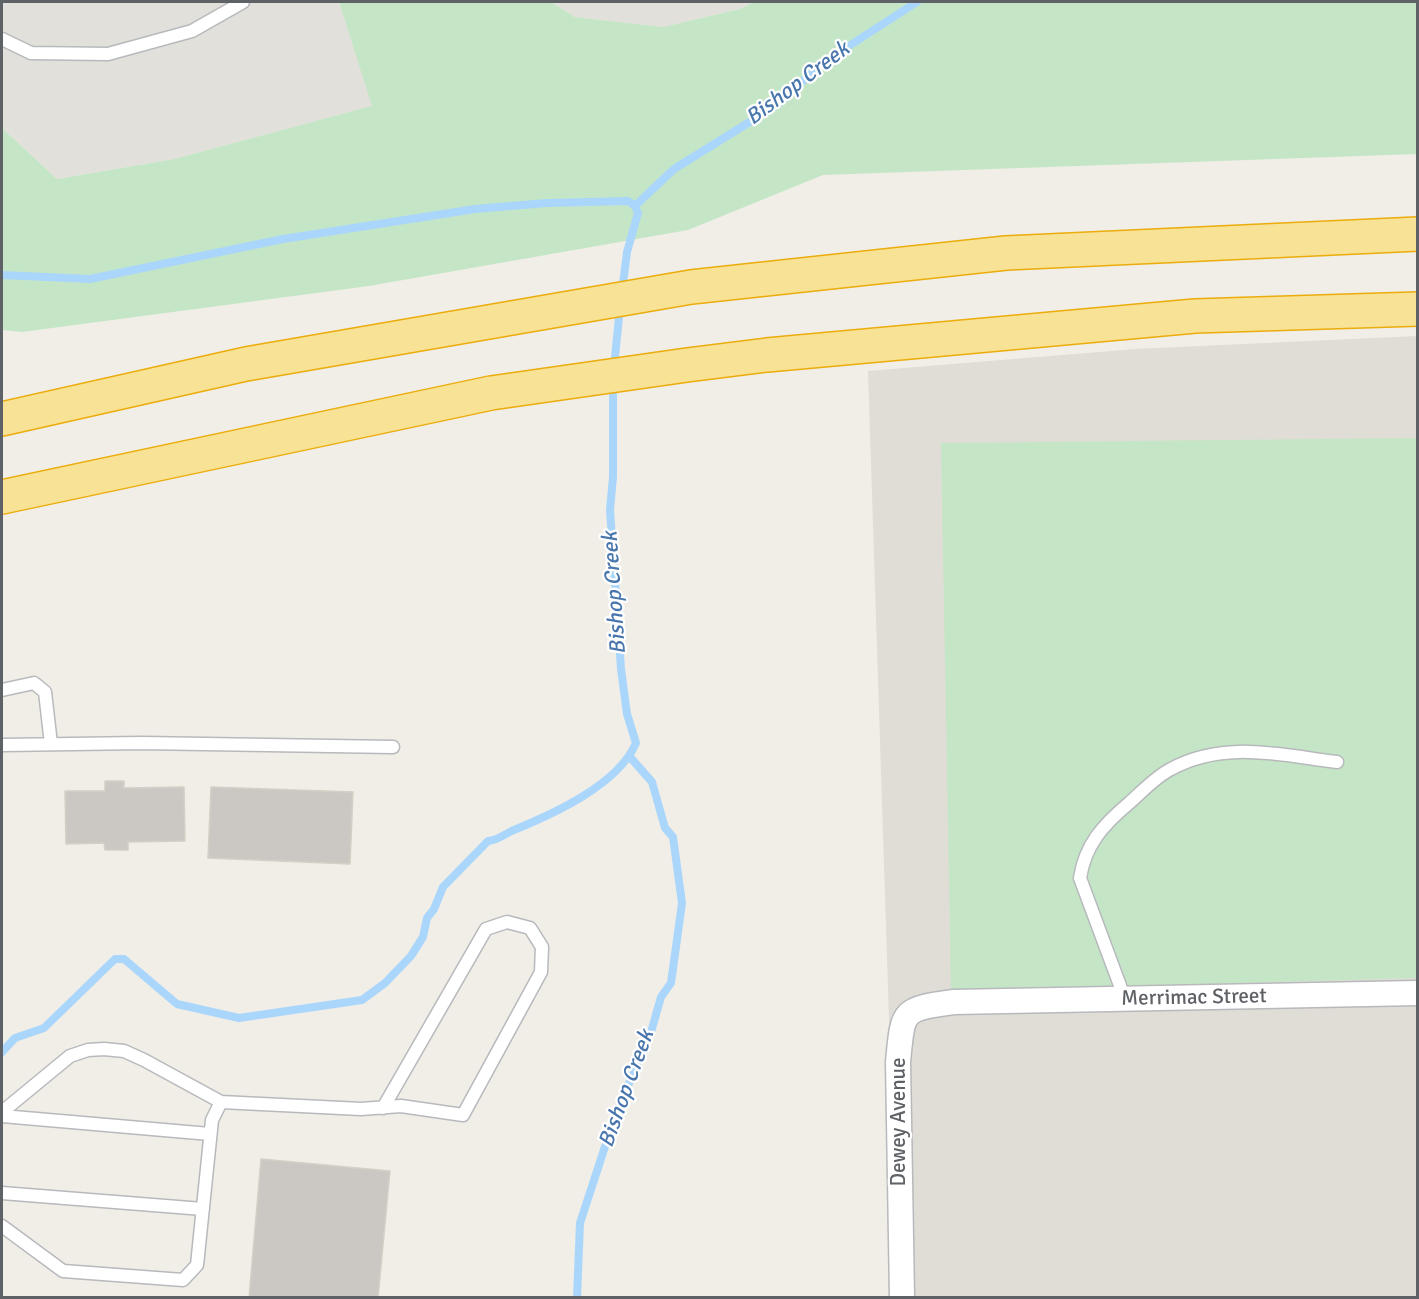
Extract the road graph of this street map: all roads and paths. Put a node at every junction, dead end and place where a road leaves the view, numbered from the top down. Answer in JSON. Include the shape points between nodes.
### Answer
{"nodes":[{"id":1,"x":243,"y":2,"type":"edge"},
{"id":2,"x":2,"y":39,"type":"edge"},
{"id":3,"x":1418,"y":234,"type":"edge"},
{"id":4,"x":1418,"y":309,"type":"edge"},
{"id":5,"x":2,"y":419,"type":"edge"},
{"id":6,"x":2,"y":497,"type":"edge"},
{"id":7,"x":2,"y":690,"type":"edge"},
{"id":8,"x":51,"y":744,"type":"junction"},
{"id":9,"x":2,"y":745,"type":"edge"},
{"id":10,"x":393,"y":747,"type":"dead end"},
{"id":11,"x":1336,"y":762,"type":"dead end"},
{"id":12,"x":1418,"y":993,"type":"edge"},
{"id":13,"x":1125,"y":999,"type":"junction"},
{"id":14,"x":970,"y":1003,"type":"joint"},
{"id":15,"x":221,"y":1102,"type":"junction"},
{"id":16,"x":382,"y":1108,"type":"junction"},
{"id":17,"x":2,"y":1114,"type":"edge"},
{"id":18,"x":210,"y":1134,"type":"junction"},
{"id":19,"x":2,"y":1194,"type":"edge"},
{"id":20,"x":203,"y":1209,"type":"junction"},
{"id":21,"x":2,"y":1226,"type":"edge"},
{"id":22,"x":902,"y":1298,"type":"edge"}],
"edges":[{"from":1,"to":2,"type":"lane","via":[[192,31],[108,54],[32,53]]},
{"from":3,"to":5,"type":"highway","via":[[1006,252],[691,287],[246,364]]},
{"from":4,"to":6,"type":"highway","via":[[1195,316],[687,365],[491,393]]},
{"from":7,"to":8,"type":"lane","via":[[34,683],[45,692]]},
{"from":8,"to":9,"type":"lane"},
{"from":8,"to":10,"type":"lane"},
{"from":11,"to":13,"type":"lane","via":[[1251,751],[1200,755],[1169,770],[1090,841],[1080,878]]},
{"from":12,"to":13,"type":"street","name":"Merrimac Street"},
{"from":13,"to":14,"type":"street","name":"Merrimac Street"},
{"from":14,"to":22,"type":"street","name":"Dewey Avenue","via":[[912,1010],[905,1016],[901,1029],[897,1111]]},
{"from":15,"to":16,"type":"lane"},
{"from":15,"to":17,"type":"lane","via":[[124,1051],[96,1050],[70,1056]]},
{"from":15,"to":18,"type":"lane"},
{"from":16,"to":16,"type":"lane","via":[[486,929],[507,922],[530,928],[542,947],[542,972],[463,1115],[401,1106]]},
{"from":17,"to":18,"type":"lane"},
{"from":18,"to":20,"type":"lane"},
{"from":19,"to":20,"type":"lane"},
{"from":20,"to":21,"type":"lane","via":[[197,1265],[183,1280],[63,1271]]}]}
